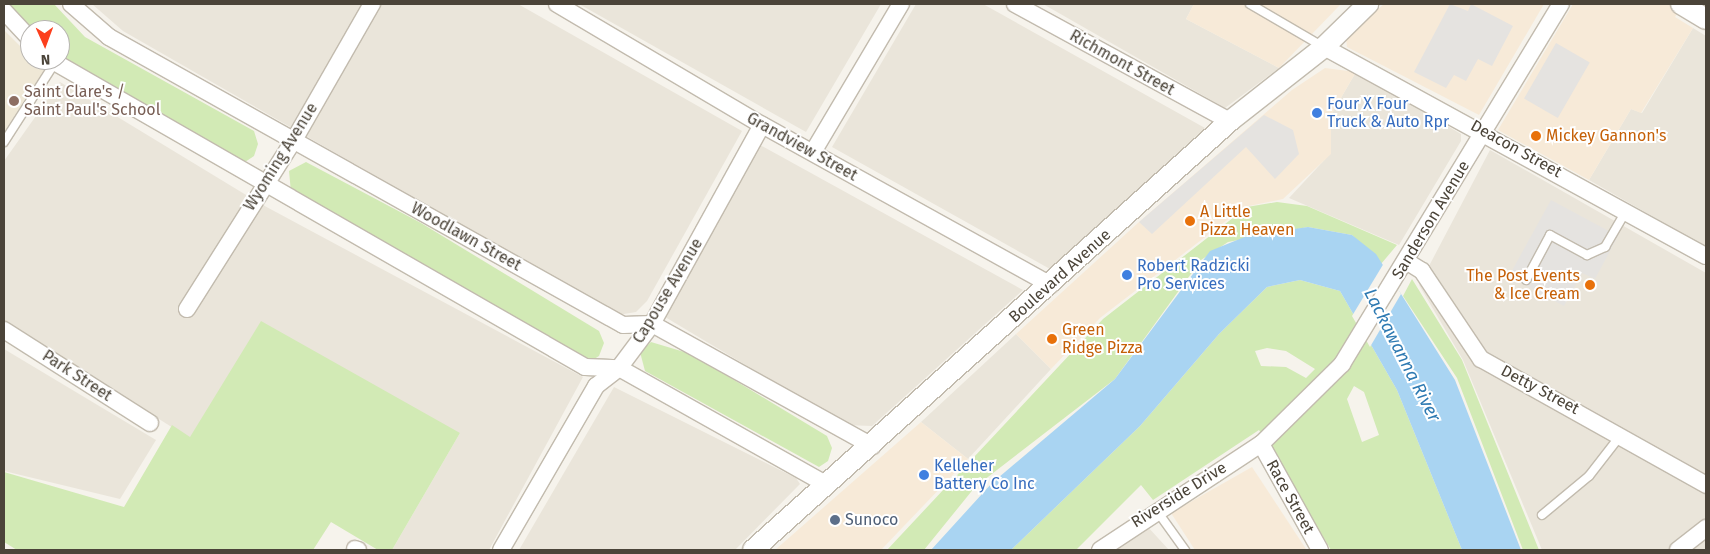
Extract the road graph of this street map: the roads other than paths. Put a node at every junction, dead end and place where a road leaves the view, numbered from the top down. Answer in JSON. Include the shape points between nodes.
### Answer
{"nodes":[{"id":1,"x":71,"y":4,"type":"edge"},
{"id":2,"x":372,"y":4,"type":"edge"},
{"id":3,"x":557,"y":4,"type":"edge"},
{"id":4,"x":901,"y":4,"type":"edge"},
{"id":5,"x":1015,"y":4,"type":"edge"},
{"id":6,"x":1250,"y":4,"type":"edge"},
{"id":7,"x":1368,"y":4,"type":"edge"},
{"id":8,"x":1561,"y":4,"type":"edge"},
{"id":9,"x":1681,"y":4,"type":"edge"},
{"id":10,"x":4,"y":11,"type":"edge"},
{"id":11,"x":1706,"y":19,"type":"edge"},
{"id":12,"x":20,"y":28,"type":"edge"},
{"id":13,"x":1324,"y":47,"type":"junction"},
{"id":14,"x":48,"y":70,"type":"edge"},
{"id":15,"x":67,"y":70,"type":"edge"},
{"id":16,"x":1230,"y":121,"type":"junction"},
{"id":17,"x":762,"y":125,"type":"junction"},
{"id":18,"x":1484,"y":131,"type":"junction"},
{"id":19,"x":294,"y":140,"type":"junction"},
{"id":20,"x":4,"y":142,"type":"edge"},
{"id":21,"x":813,"y":152,"type":"junction"},
{"id":22,"x":264,"y":184,"type":"junction"},
{"id":23,"x":1626,"y":211,"type":"junction"},
{"id":24,"x":1706,"y":256,"type":"edge"},
{"id":25,"x":1406,"y":261,"type":"junction"},
{"id":26,"x":1526,"y":280,"type":"dead end"},
{"id":27,"x":1051,"y":285,"type":"junction"},
{"id":28,"x":187,"y":309,"type":"dead end"},
{"id":29,"x":652,"y":324,"type":"junction"},
{"id":30,"x":4,"y":330,"type":"edge"},
{"id":31,"x":619,"y":368,"type":"junction"},
{"id":32,"x":150,"y":423,"type":"dead end"},
{"id":33,"x":1621,"y":434,"type":"junction"},
{"id":34,"x":1261,"y":444,"type":"junction"},
{"id":35,"x":872,"y":446,"type":"junction"},
{"id":36,"x":824,"y":483,"type":"junction"},
{"id":37,"x":1706,"y":484,"type":"edge"},
{"id":38,"x":1156,"y":509,"type":"junction"},
{"id":39,"x":1542,"y":515,"type":"dead end"},
{"id":40,"x":1706,"y":528,"type":"edge"},
{"id":41,"x":501,"y":550,"type":"edge"},
{"id":42,"x":753,"y":550,"type":"edge"},
{"id":43,"x":1100,"y":550,"type":"edge"},
{"id":44,"x":1185,"y":550,"type":"edge"},
{"id":45,"x":1318,"y":550,"type":"edge"},
{"id":46,"x":1678,"y":550,"type":"edge"}],
"edges":[{"from":1,"to":19,"type":"street","name":"Woodlawn Street","via":[[109,37]]},
{"from":2,"to":19,"type":"street","name":"Wyoming Avenue"},
{"from":3,"to":17,"type":"street","name":"Grandview Street"},
{"from":4,"to":21,"type":"street"},
{"from":5,"to":16,"type":"street","name":"Richmont Street"},
{"from":6,"to":13,"type":"lane"},
{"from":7,"to":13,"type":"street","name":"Boulevard Avenue"},
{"from":8,"to":18,"type":"street","name":"Sanderson Avenue"},
{"from":9,"to":11,"type":"street"},
{"from":10,"to":12,"type":"street"},
{"from":13,"to":16,"type":"street","name":"Boulevard Avenue"},
{"from":13,"to":18,"type":"street","name":"Deacon Street"},
{"from":14,"to":20,"type":"lane"},
{"from":15,"to":22,"type":"street"},
{"from":16,"to":27,"type":"street","name":"Boulevard Avenue"},
{"from":17,"to":21,"type":"street","name":"Grandview Street"},
{"from":17,"to":29,"type":"street","name":"Capouse Avenue"},
{"from":18,"to":23,"type":"street","name":"Deacon Street"},
{"from":18,"to":25,"type":"street","name":"Sanderson Avenue"},
{"from":19,"to":22,"type":"street","name":"Wyoming Avenue"},
{"from":19,"to":29,"type":"street","name":"Woodlawn Street","via":[[623,325]]},
{"from":21,"to":27,"type":"street","name":"Grandview Street"},
{"from":22,"to":28,"type":"street","name":"Wyoming Avenue"},
{"from":22,"to":31,"type":"street","via":[[585,367]]},
{"from":23,"to":24,"type":"street","name":"Deacon Street"},
{"from":23,"to":26,"type":"lane","via":[[1605,247],[1587,255],[1550,235]]},
{"from":25,"to":33,"type":"street","name":"Detty Street","via":[[1422,271],[1481,359]]},
{"from":25,"to":34,"type":"street","name":"Sanderson Avenue","via":[[1342,364]]},
{"from":27,"to":35,"type":"street","name":"Boulevard Avenue"},
{"from":29,"to":31,"type":"street","name":"Capouse Avenue"},
{"from":29,"to":35,"type":"street"},
{"from":30,"to":32,"type":"street","name":"Park Street"},
{"from":31,"to":36,"type":"street"},
{"from":31,"to":41,"type":"street","name":"Capouse Avenue","via":[[596,386]]},
{"from":33,"to":37,"type":"street","name":"Detty Street"},
{"from":33,"to":39,"type":"lane","via":[[1589,476]]},
{"from":34,"to":38,"type":"street","name":"Riverside Drive"},
{"from":34,"to":45,"type":"street","name":"Race Street"},
{"from":35,"to":36,"type":"street","name":"Boulevard Avenue"},
{"from":36,"to":42,"type":"street","name":"Boulevard Avenue"},
{"from":38,"to":43,"type":"street","name":"Riverside Drive"},
{"from":38,"to":44,"type":"lane"},
{"from":40,"to":46,"type":"street"}]}
